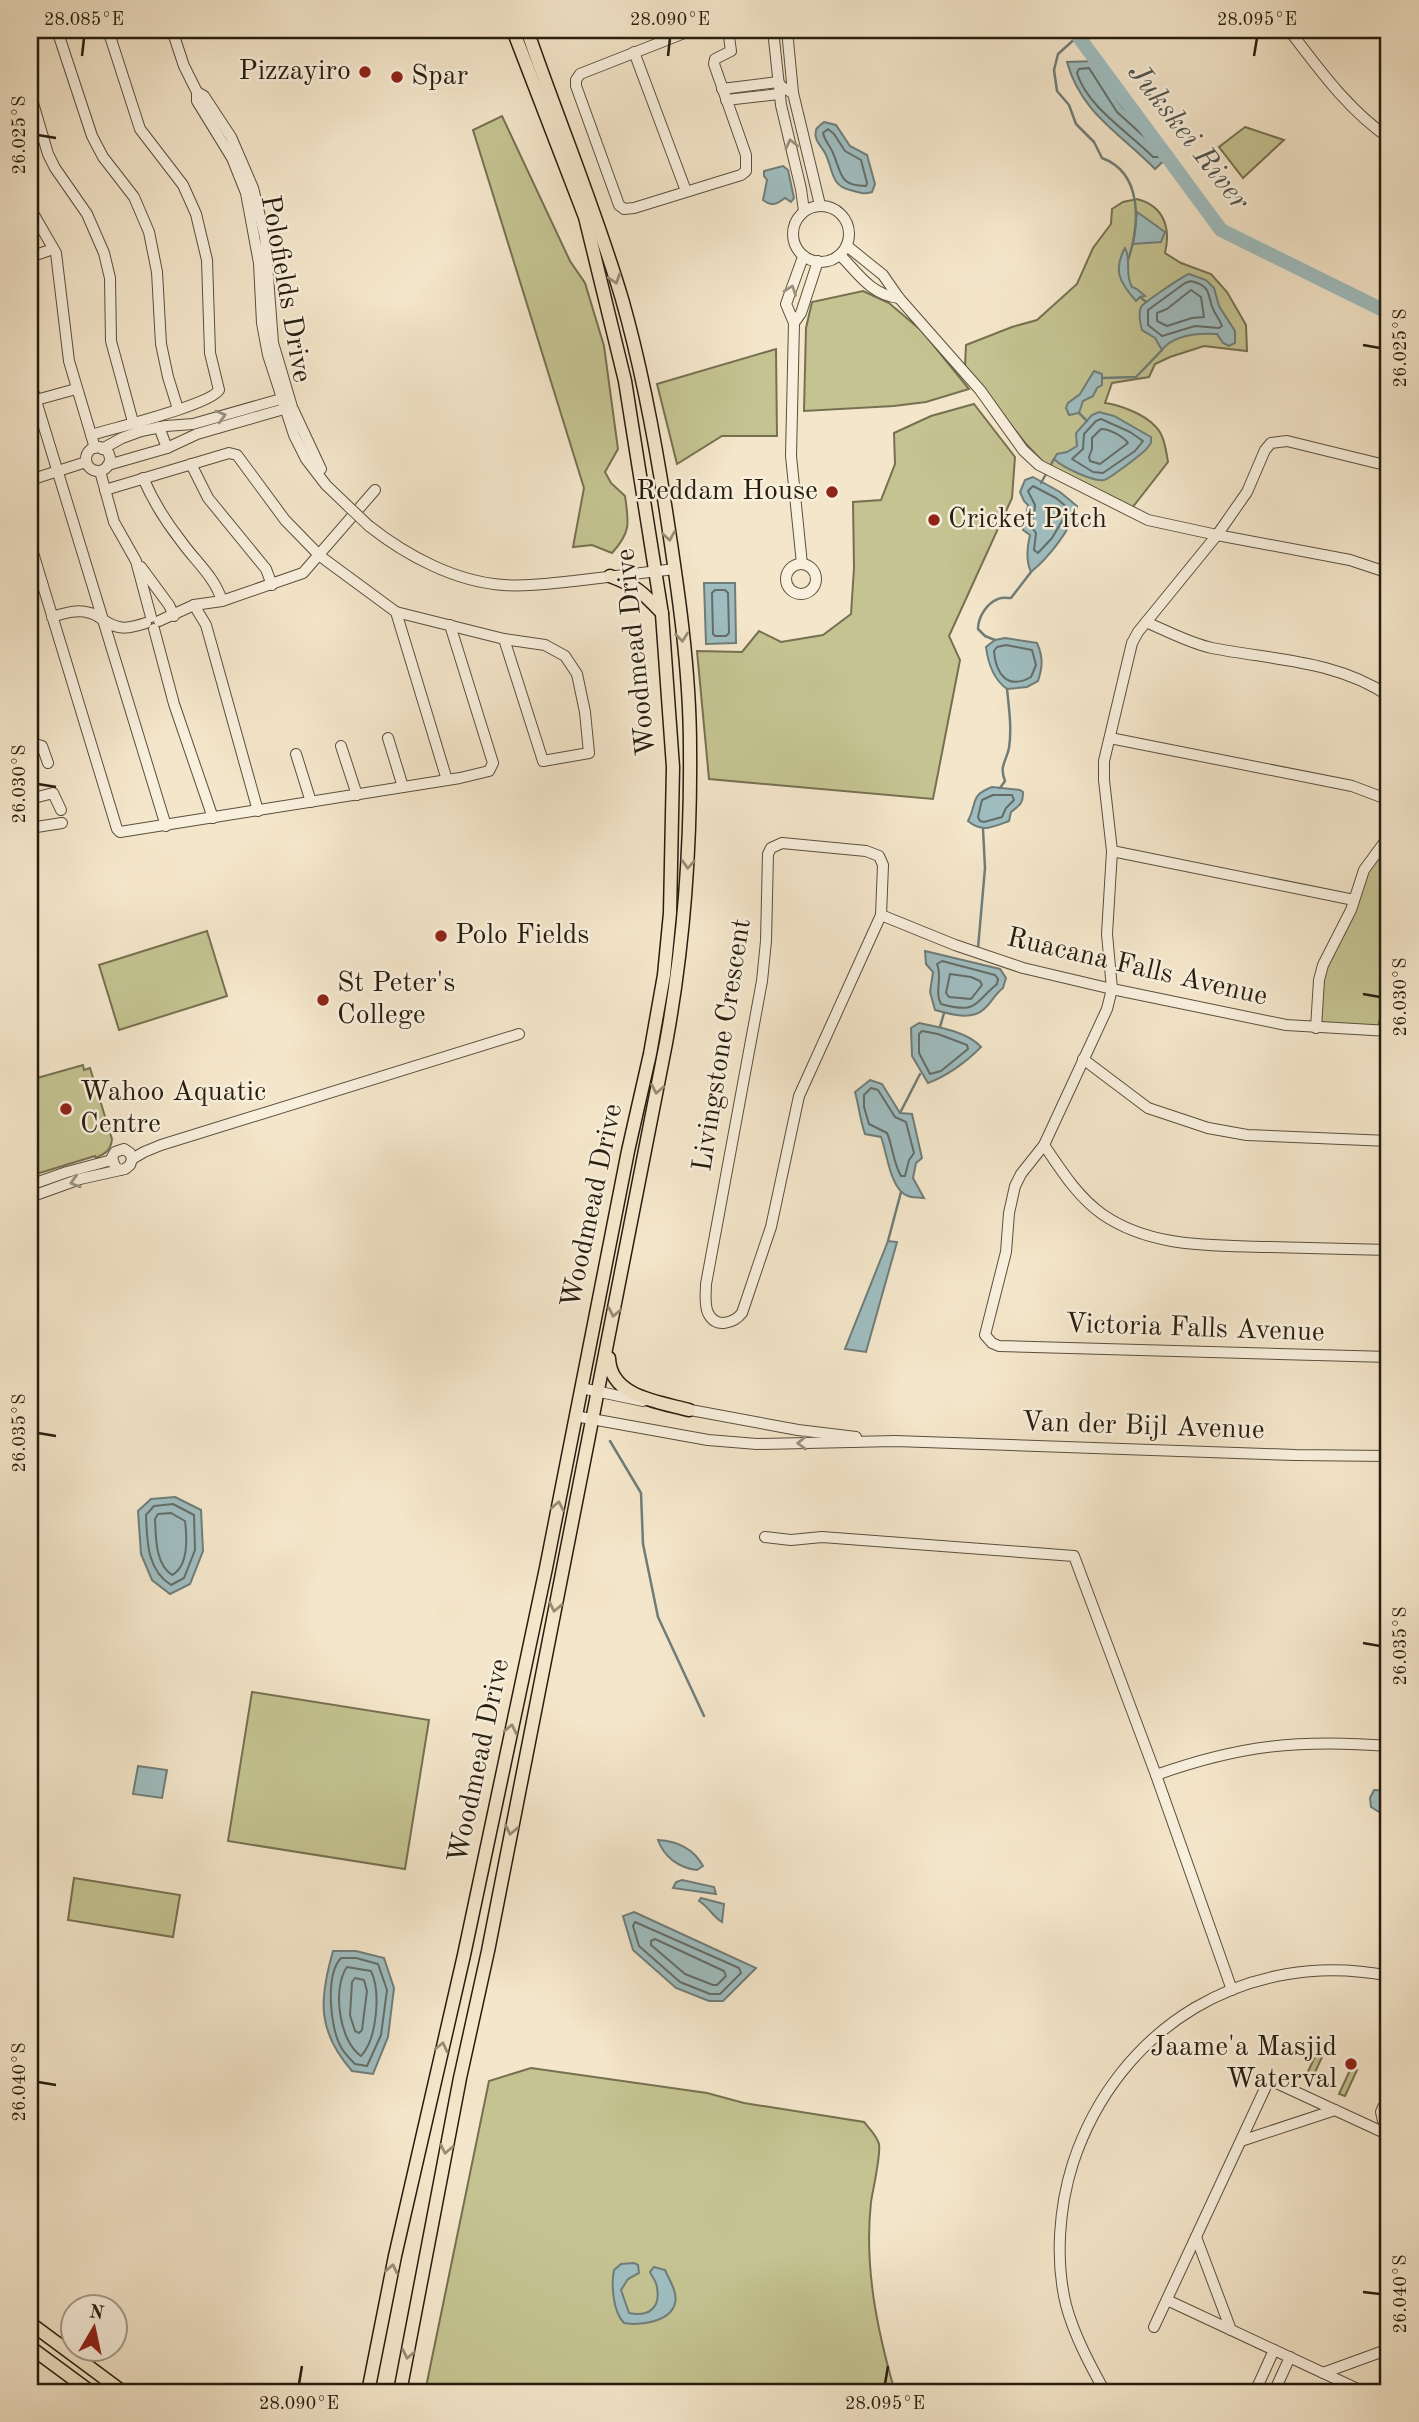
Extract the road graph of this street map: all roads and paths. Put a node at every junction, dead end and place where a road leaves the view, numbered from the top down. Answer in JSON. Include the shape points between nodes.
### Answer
{"nodes":[{"id":1,"x":57,"y":30,"type":"edge"},
{"id":2,"x":108,"y":30,"type":"edge"},
{"id":3,"x":172,"y":30,"type":"edge"},
{"id":4,"x":513,"y":30,"type":"edge"},
{"id":5,"x":527,"y":30,"type":"edge"},
{"id":6,"x":692,"y":30,"type":"edge"},
{"id":7,"x":728,"y":30,"type":"edge"},
{"id":8,"x":773,"y":30,"type":"edge"},
{"id":9,"x":787,"y":30,"type":"edge"},
{"id":10,"x":1289,"y":30,"type":"edge"},
{"id":11,"x":634,"y":52,"type":"junction"},
{"id":12,"x":791,"y":78,"type":"junction"},
{"id":13,"x":780,"y":88,"type":"junction"},
{"id":14,"x":722,"y":89,"type":"junction"},
{"id":15,"x":30,"y":93,"type":"edge"},
{"id":16,"x":793,"y":93,"type":"junction"},
{"id":17,"x":726,"y":100,"type":"junction"},
{"id":18,"x":1389,"y":138,"type":"edge"},
{"id":19,"x":686,"y":191,"type":"junction"},
{"id":20,"x":820,"y":205,"type":"junction"},
{"id":21,"x":30,"y":208,"type":"edge"},
{"id":22,"x":804,"y":211,"type":"junction"},
{"id":23,"x":847,"y":246,"type":"junction"},
{"id":24,"x":53,"y":249,"type":"junction"},
{"id":25,"x":840,"y":255,"type":"junction"},
{"id":26,"x":30,"y":257,"type":"edge"},
{"id":27,"x":803,"y":257,"type":"junction"},
{"id":28,"x":818,"y":261,"type":"junction"},
{"id":29,"x":899,"y":298,"type":"junction"},
{"id":30,"x":794,"y":323,"type":"junction"},
{"id":31,"x":30,"y":381,"type":"edge"},
{"id":32,"x":76,"y":389,"type":"junction"},
{"id":33,"x":36,"y":400,"type":"junction"},
{"id":34,"x":287,"y":403,"type":"junction"},
{"id":35,"x":178,"y":409,"type":"junction"},
{"id":36,"x":133,"y":422,"type":"junction"},
{"id":37,"x":159,"y":427,"type":"junction"},
{"id":38,"x":195,"y":429,"type":"junction"},
{"id":39,"x":91,"y":435,"type":"junction"},
{"id":40,"x":99,"y":448,"type":"junction"},
{"id":41,"x":167,"y":448,"type":"junction"},
{"id":42,"x":86,"y":463,"type":"junction"},
{"id":43,"x":191,"y":464,"type":"junction"},
{"id":44,"x":1389,"y":466,"type":"edge"},
{"id":45,"x":104,"y":468,"type":"junction"},
{"id":46,"x":58,"y":472,"type":"junction"},
{"id":47,"x":143,"y":478,"type":"junction"},
{"id":48,"x":30,"y":480,"type":"edge"},
{"id":49,"x":105,"y":490,"type":"junction"},
{"id":50,"x":375,"y":490,"type":"dead end"},
{"id":51,"x":1217,"y":535,"type":"junction"},
{"id":52,"x":30,"y":543,"type":"edge"},
{"id":53,"x":320,"y":556,"type":"junction"},
{"id":54,"x":136,"y":561,"type":"junction"},
{"id":55,"x":802,"y":564,"type":"dead end"},
{"id":56,"x":675,"y":569,"type":"junction"},
{"id":57,"x":656,"y":571,"type":"junction"},
{"id":58,"x":1389,"y":573,"type":"edge"},
{"id":59,"x":610,"y":576,"type":"junction"},
{"id":60,"x":272,"y":585,"type":"junction"},
{"id":61,"x":222,"y":601,"type":"junction"},
{"id":62,"x":194,"y":605,"type":"junction"},
{"id":63,"x":397,"y":612,"type":"junction"},
{"id":64,"x":662,"y":614,"type":"junction"},
{"id":65,"x":174,"y":616,"type":"junction"},
{"id":66,"x":52,"y":617,"type":"junction"},
{"id":67,"x":104,"y":620,"type":"junction"},
{"id":68,"x":153,"y":622,"type":"junction"},
{"id":69,"x":1146,"y":622,"type":"junction"},
{"id":70,"x":450,"y":625,"type":"junction"},
{"id":71,"x":504,"y":639,"type":"junction"},
{"id":72,"x":1389,"y":695,"type":"edge"},
{"id":73,"x":388,"y":738,"type":"dead end"},
{"id":74,"x":1110,"y":738,"type":"junction"},
{"id":75,"x":30,"y":746,"type":"edge"},
{"id":76,"x":341,"y":746,"type":"dead end"},
{"id":77,"x":296,"y":754,"type":"dead end"},
{"id":78,"x":48,"y":763,"type":"dead end"},
{"id":79,"x":447,"y":780,"type":"junction"},
{"id":80,"x":403,"y":787,"type":"junction"},
{"id":81,"x":357,"y":794,"type":"junction"},
{"id":82,"x":30,"y":799,"type":"edge"},
{"id":83,"x":1389,"y":800,"type":"edge"},
{"id":84,"x":311,"y":802,"type":"junction"},
{"id":85,"x":61,"y":810,"type":"dead end"},
{"id":86,"x":258,"y":811,"type":"junction"},
{"id":87,"x":213,"y":818,"type":"junction"},
{"id":88,"x":62,"y":823,"type":"dead end"},
{"id":89,"x":166,"y":826,"type":"junction"},
{"id":90,"x":30,"y":828,"type":"edge"},
{"id":91,"x":1389,"y":836,"type":"edge"},
{"id":92,"x":1112,"y":851,"type":"junction"},
{"id":93,"x":1354,"y":900,"type":"junction"},
{"id":94,"x":881,"y":915,"type":"junction"},
{"id":95,"x":1112,"y":989,"type":"junction"},
{"id":96,"x":1389,"y":1008,"type":"edge"},
{"id":97,"x":1316,"y":1028,"type":"junction"},
{"id":98,"x":1388,"y":1031,"type":"edge"},
{"id":99,"x":519,"y":1034,"type":"dead end"},
{"id":100,"x":1083,"y":1059,"type":"junction"},
{"id":101,"x":1389,"y":1141,"type":"edge"},
{"id":102,"x":1045,"y":1145,"type":"junction"},
{"id":103,"x":132,"y":1159,"type":"junction"},
{"id":104,"x":111,"y":1160,"type":"junction"},
{"id":105,"x":121,"y":1170,"type":"junction"},
{"id":106,"x":30,"y":1185,"type":"edge"},
{"id":107,"x":30,"y":1197,"type":"edge"},
{"id":108,"x":1389,"y":1250,"type":"edge"},
{"id":109,"x":608,"y":1340,"type":"junction"},
{"id":110,"x":1389,"y":1357,"type":"edge"},
{"id":111,"x":582,"y":1388,"type":"junction"},
{"id":112,"x":599,"y":1392,"type":"junction"},
{"id":113,"x":689,"y":1410,"type":"junction"},
{"id":114,"x":575,"y":1416,"type":"junction"},
{"id":115,"x":594,"y":1420,"type":"junction"},
{"id":116,"x":895,"y":1441,"type":"junction"},
{"id":117,"x":1389,"y":1456,"type":"edge"},
{"id":118,"x":765,"y":1537,"type":"dead end"},
{"id":119,"x":1389,"y":1746,"type":"edge"},
{"id":120,"x":1156,"y":1775,"type":"junction"},
{"id":121,"x":1389,"y":1976,"type":"edge"},
{"id":122,"x":1232,"y":1990,"type":"junction"},
{"id":123,"x":1388,"y":2103,"type":"edge"},
{"id":124,"x":1335,"y":2110,"type":"junction"},
{"id":125,"x":1385,"y":2121,"type":"edge"},
{"id":126,"x":1376,"y":2129,"type":"junction"},
{"id":127,"x":1389,"y":2135,"type":"edge"},
{"id":128,"x":1241,"y":2141,"type":"junction"},
{"id":129,"x":1196,"y":2237,"type":"junction"},
{"id":130,"x":1167,"y":2300,"type":"junction"},
{"id":131,"x":30,"y":2323,"type":"edge"},
{"id":132,"x":1154,"y":2327,"type":"dead end"},
{"id":133,"x":1231,"y":2330,"type":"junction"},
{"id":134,"x":30,"y":2347,"type":"edge"},
{"id":135,"x":1389,"y":2349,"type":"edge"},
{"id":136,"x":1274,"y":2350,"type":"junction"},
{"id":137,"x":1290,"y":2357,"type":"junction"},
{"id":138,"x":1269,"y":2361,"type":"junction"},
{"id":139,"x":1285,"y":2369,"type":"junction"},
{"id":140,"x":1264,"y":2373,"type":"junction"},
{"id":141,"x":1323,"y":2373,"type":"junction"},
{"id":142,"x":1280,"y":2381,"type":"junction"},
{"id":143,"x":92,"y":2392,"type":"edge"},
{"id":144,"x":124,"y":2392,"type":"edge"},
{"id":145,"x":368,"y":2392,"type":"edge"},
{"id":146,"x":400,"y":2392,"type":"edge"},
{"id":147,"x":1105,"y":2392,"type":"edge"},
{"id":148,"x":1255,"y":2392,"type":"edge"},
{"id":149,"x":1274,"y":2392,"type":"edge"},
{"id":150,"x":1364,"y":2392,"type":"edge"}],
"edges":[{"from":1,"to":35,"type":"street","via":[[92,136],[134,197],[149,232],[157,272],[161,344]]},
{"from":2,"to":35,"type":"street","via":[[140,129],[183,185],[202,236],[208,272],[210,353],[219,390]]},
{"from":3,"to":34,"type":"street","name":"Polofields Drive","via":[[197,101],[232,158],[246,193],[260,263],[268,355]]},
{"from":4,"to":57,"type":"main road","name":"Woodmead Drive","via":[[585,217],[625,381]]},
{"from":5,"to":56,"type":"main road","name":"Woodmead Drive","one_way":true,"via":[[621,299],[640,369]]},
{"from":6,"to":11,"type":"street"},
{"from":7,"to":14,"type":"street","via":[[731,51],[714,64]]},
{"from":8,"to":13,"type":"street"},
{"from":9,"to":12,"type":"street"},
{"from":10,"to":18,"type":"street","via":[[1355,110]]},
{"from":11,"to":19,"type":"street"},
{"from":11,"to":19,"type":"street","via":[[580,74],[575,83],[619,205],[634,208]]},
{"from":12,"to":13,"type":"street"},
{"from":12,"to":16,"type":"street"},
{"from":13,"to":14,"type":"street"},
{"from":13,"to":16,"type":"street"},
{"from":13,"to":17,"type":"street"},
{"from":22,"to":13,"type":"street","one_way":true},
{"from":14,"to":17,"type":"street"},
{"from":15,"to":36,"type":"street","via":[[48,154],[87,214],[104,253],[110,278],[111,341]]},
{"from":16,"to":20,"type":"street"},
{"from":17,"to":19,"type":"street","via":[[747,169],[741,175]]},
{"from":20,"to":22,"type":"street"},
{"from":20,"to":23,"type":"street","via":[[842,213],[850,234]]},
{"from":21,"to":24,"type":"street"},
{"from":22,"to":27,"type":"street","via":[[792,234]]},
{"from":23,"to":25,"type":"street"},
{"from":23,"to":29,"type":"street","via":[[878,270]]},
{"from":24,"to":26,"type":"street"},
{"from":24,"to":32,"type":"street"},
{"from":25,"to":28,"type":"street"},
{"from":25,"to":29,"type":"street","via":[[874,290]]},
{"from":27,"to":28,"type":"street"},
{"from":30,"to":27,"type":"street","one_way":true,"via":[[786,301]]},
{"from":28,"to":30,"type":"street"},
{"from":29,"to":51,"type":"street","via":[[1039,465],[1148,520]]},
{"from":30,"to":55,"type":"street","via":[[791,456]]},
{"from":31,"to":33,"type":"street"},
{"from":32,"to":33,"type":"street"},
{"from":32,"to":39,"type":"street"},
{"from":33,"to":46,"type":"street"},
{"from":34,"to":38,"type":"street"},
{"from":34,"to":59,"type":"street","name":"Polofields Drive","bridge":true,"via":[[306,459],[326,485],[386,540],[423,561],[484,582],[522,585]]},
{"from":35,"to":36,"type":"street"},
{"from":36,"to":39,"type":"street"},
{"from":37,"to":38,"type":"street"},
{"from":37,"to":40,"type":"street"},
{"from":37,"to":41,"type":"street"},
{"from":38,"to":41,"type":"street"},
{"from":39,"to":40,"type":"street"},
{"from":40,"to":42,"type":"street","via":[[89,452]]},
{"from":40,"to":45,"type":"street","via":[[109,457]]},
{"from":41,"to":45,"type":"street"},
{"from":42,"to":45,"type":"street","via":[[91,469]]},
{"from":42,"to":46,"type":"street"},
{"from":43,"to":47,"type":"street"},
{"from":43,"to":53,"type":"street","via":[[237,455],[285,520]]},
{"from":43,"to":60,"type":"street","via":[[208,498],[266,569]]},
{"from":44,"to":51,"type":"street","via":[[1273,442],[1247,492]]},
{"from":45,"to":49,"type":"street"},
{"from":46,"to":48,"type":"street"},
{"from":46,"to":67,"type":"street"},
{"from":47,"to":49,"type":"street"},
{"from":47,"to":61,"type":"street","via":[[180,541],[216,583]]},
{"from":49,"to":54,"type":"street","via":[[114,522]]},
{"from":50,"to":53,"type":"street"},
{"from":51,"to":58,"type":"street","via":[[1350,560]]},
{"from":51,"to":69,"type":"street"},
{"from":52,"to":66,"type":"street"},
{"from":53,"to":60,"type":"street","via":[[303,573]]},
{"from":53,"to":63,"type":"street"},
{"from":54,"to":65,"type":"street"},
{"from":54,"to":68,"type":"street"},
{"from":56,"to":57,"type":"street","name":"Polofields Drive"},
{"from":56,"to":109,"type":"main road","name":"Woodmead Drive","one_way":true,"via":[[690,747],[686,893],[673,1009]]},
{"from":57,"to":59,"type":"street","name":"Polofields Drive"},
{"from":57,"to":64,"type":"main road","name":"Woodmead Drive"},
{"from":59,"to":64,"type":"main road","via":[[632,584]]},
{"from":60,"to":61,"type":"street"},
{"from":61,"to":62,"type":"street"},
{"from":62,"to":65,"type":"street"},
{"from":62,"to":86,"type":"street","via":[[206,625]]},
{"from":63,"to":70,"type":"street"},
{"from":63,"to":79,"type":"street"},
{"from":64,"to":111,"type":"main road","name":"Woodmead Drive","via":[[673,767],[664,975]]},
{"from":65,"to":68,"type":"street"},
{"from":66,"to":67,"type":"street","via":[[82,611]]},
{"from":66,"to":89,"type":"street","via":[[117,829],[125,833]]},
{"from":67,"to":68,"type":"street","via":[[122,629]]},
{"from":67,"to":89,"type":"street"},
{"from":68,"to":87,"type":"street","via":[[174,704]]},
{"from":69,"to":72,"type":"street","via":[[1209,647],[1336,670]]},
{"from":69,"to":74,"type":"street","via":[[1132,643]]},
{"from":70,"to":71,"type":"street"},
{"from":70,"to":79,"type":"street","via":[[493,768]]},
{"from":71,"to":71,"type":"street","via":[[545,645],[565,656],[577,674],[589,753],[543,761]]},
{"from":73,"to":80,"type":"street"},
{"from":74,"to":83,"type":"street","via":[[1352,786]]},
{"from":74,"to":92,"type":"street","via":[[1104,780]]},
{"from":75,"to":78,"type":"street","via":[[42,746]]},
{"from":76,"to":81,"type":"street"},
{"from":77,"to":84,"type":"street"},
{"from":79,"to":80,"type":"street"},
{"from":80,"to":81,"type":"street"},
{"from":81,"to":84,"type":"street"},
{"from":82,"to":85,"type":"street","via":[[53,793]]},
{"from":84,"to":86,"type":"street"},
{"from":86,"to":87,"type":"street"},
{"from":87,"to":89,"type":"street"},
{"from":88,"to":90,"type":"street"},
{"from":91,"to":93,"type":"street","via":[[1364,870]]},
{"from":92,"to":93,"type":"street"},
{"from":92,"to":95,"type":"street","via":[[1107,934]]},
{"from":93,"to":97,"type":"street","via":[[1323,965]]},
{"from":94,"to":94,"type":"street","name":"Livingstone Crescent","via":[[799,1097],[771,1227],[742,1313],[734,1321],[719,1322],[708,1313],[706,1284],[762,981],[771,848],[782,843],[879,856],[883,865]]},
{"from":94,"to":95,"type":"street","name":"Ruacana Falls Avenue","via":[[1023,968]]},
{"from":95,"to":97,"type":"street","name":"Ruacana Falls Avenue"},
{"from":95,"to":100,"type":"street","via":[[1108,1009]]},
{"from":96,"to":98,"type":"street"},
{"from":97,"to":98,"type":"street","name":"Ruacana Falls Avenue"},
{"from":99,"to":103,"type":"street","via":[[161,1145]]},
{"from":100,"to":101,"type":"street","via":[[1148,1108],[1208,1128],[1247,1135]]},
{"from":100,"to":102,"type":"street"},
{"from":102,"to":108,"type":"street","via":[[1074,1188],[1104,1216],[1164,1241]]},
{"from":102,"to":110,"type":"street","name":"Victoria Falls Avenue","via":[[1021,1174],[1011,1198],[1006,1252],[985,1335],[992,1343]]},
{"from":103,"to":104,"type":"street","via":[[121,1149]]},
{"from":103,"to":105,"type":"street","via":[[128,1168]]},
{"from":104,"to":105,"type":"street"},
{"from":104,"to":106,"type":"street"},
{"from":105,"to":107,"type":"street","one_way":true},
{"from":109,"to":112,"type":"main road","name":"Woodmead Drive"},
{"from":109,"to":113,"type":"main road","via":[[609,1367],[623,1388]]},
{"from":111,"to":112,"type":"street","name":"Van der Bijl Avenue"},
{"from":111,"to":114,"type":"main road","name":"Woodmead Drive"},
{"from":112,"to":113,"type":"street","name":"Van der Bijl Avenue"},
{"from":112,"to":115,"type":"main road","name":"Woodmead Drive"},
{"from":113,"to":116,"type":"street","name":"Van der Bijl Avenue"},
{"from":114,"to":115,"type":"street","name":"Van der Bijl Avenue"},
{"from":145,"to":114,"type":"main road","name":"Woodmead Drive","one_way":true},
{"from":116,"to":115,"type":"street","name":"Van der Bijl Avenue","one_way":true,"via":[[728,1443]]},
{"from":115,"to":146,"type":"main road","name":"Woodmead Drive","one_way":true},
{"from":116,"to":117,"type":"street","name":"Van der Bijl Avenue"},
{"from":118,"to":120,"type":"street","via":[[1074,1556]]},
{"from":119,"to":120,"type":"street","via":[[1324,1742],[1266,1746],[1194,1761]]},
{"from":120,"to":122,"type":"street"},
{"from":121,"to":122,"type":"street","via":[[1350,1970],[1303,1972]]},
{"from":122,"to":147,"type":"street","via":[[1167,2025],[1126,2064],[1097,2107],[1072,2166],[1062,2221],[1066,2305]]},
{"from":123,"to":125,"type":"street","via":[[1381,2112]]},
{"from":124,"to":126,"type":"street"},
{"from":124,"to":128,"type":"street"},
{"from":124,"to":128,"type":"street","via":[[1268,2082]]},
{"from":125,"to":126,"type":"street"},
{"from":126,"to":127,"type":"street"},
{"from":128,"to":129,"type":"street"},
{"from":129,"to":130,"type":"street"},
{"from":129,"to":133,"type":"street"},
{"from":130,"to":132,"type":"street"},
{"from":130,"to":133,"type":"street"},
{"from":131,"to":144,"type":"main road"},
{"from":133,"to":136,"type":"street"},
{"from":134,"to":143,"type":"main road"},
{"from":135,"to":141,"type":"street"},
{"from":136,"to":137,"type":"street"},
{"from":136,"to":138,"type":"street"},
{"from":137,"to":139,"type":"street"},
{"from":137,"to":141,"type":"street"},
{"from":138,"to":139,"type":"street"},
{"from":138,"to":140,"type":"street"},
{"from":139,"to":142,"type":"street"},
{"from":140,"to":142,"type":"street"},
{"from":140,"to":148,"type":"street"},
{"from":141,"to":150,"type":"street"},
{"from":142,"to":149,"type":"street"}]}
